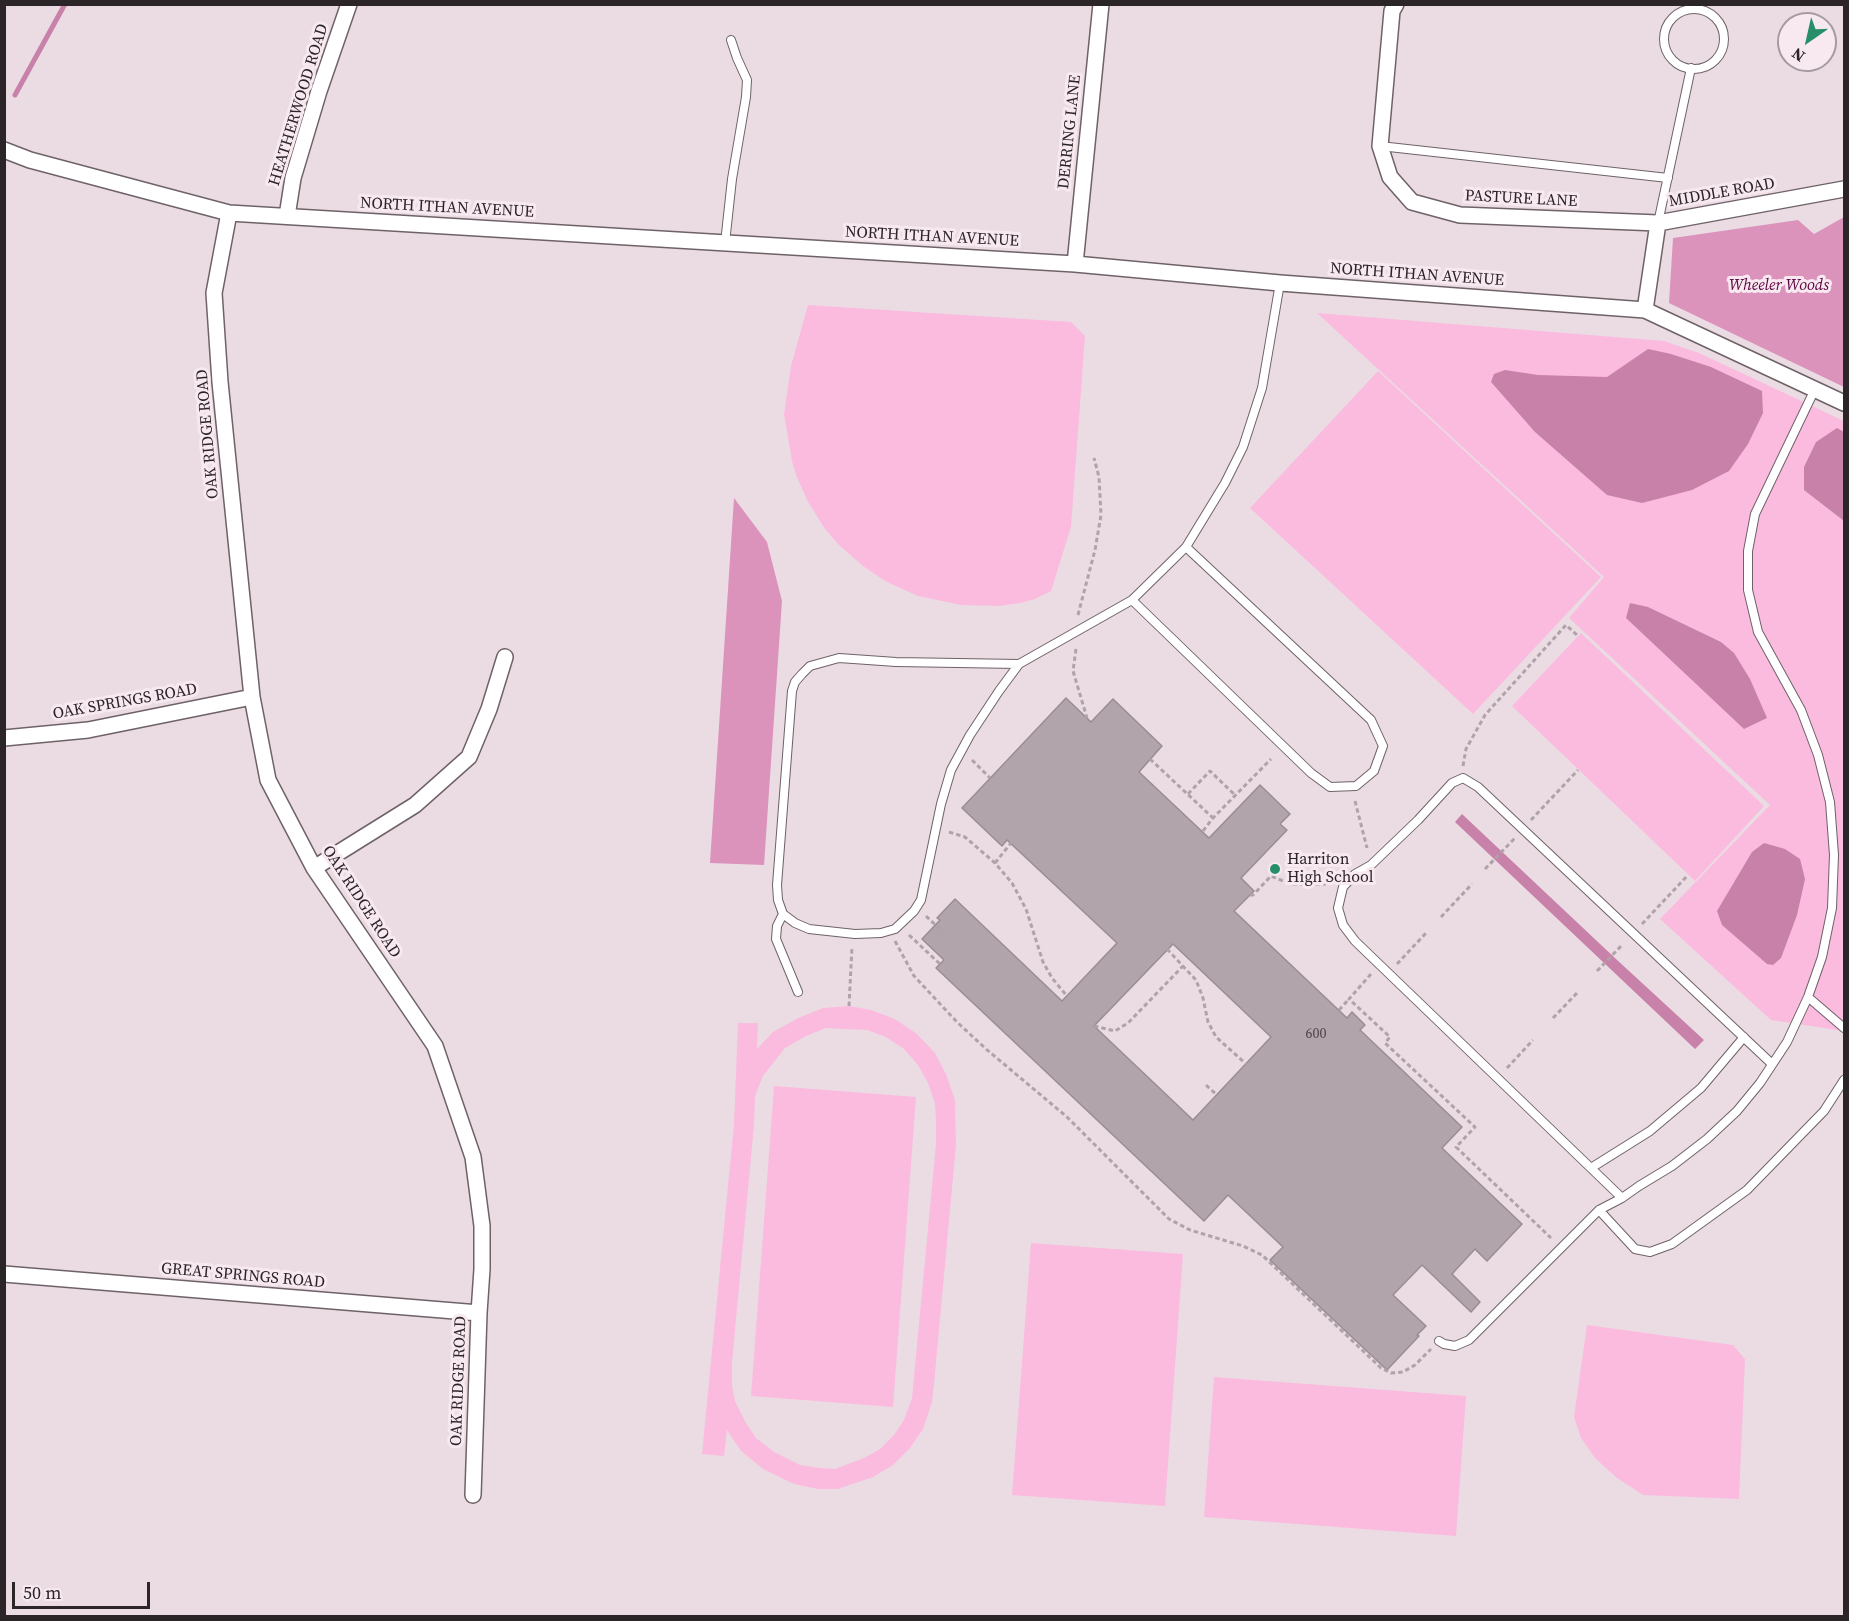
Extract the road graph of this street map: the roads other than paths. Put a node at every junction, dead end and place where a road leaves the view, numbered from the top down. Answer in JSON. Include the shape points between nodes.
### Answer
{"nodes":[{"id":1,"x":349,"y":4,"type":"edge"},
{"id":2,"x":1101,"y":4,"type":"edge"},
{"id":3,"x":1396,"y":4,"type":"edge"},
{"id":4,"x":731,"y":40,"type":"dead end"},
{"id":5,"x":1691,"y":68,"type":"junction"},
{"id":6,"x":1380,"y":146,"type":"junction"},
{"id":7,"x":4,"y":150,"type":"edge"},
{"id":8,"x":1668,"y":178,"type":"junction"},
{"id":9,"x":1845,"y":189,"type":"edge"},
{"id":10,"x":229,"y":213,"type":"junction"},
{"id":11,"x":286,"y":216,"type":"junction"},
{"id":12,"x":1658,"y":223,"type":"junction"},
{"id":13,"x":725,"y":243,"type":"junction"},
{"id":14,"x":1075,"y":264,"type":"junction"},
{"id":15,"x":1280,"y":283,"type":"junction"},
{"id":16,"x":1645,"y":310,"type":"junction"},
{"id":17,"x":1815,"y":389,"type":"junction"},
{"id":18,"x":1845,"y":403,"type":"edge"},
{"id":19,"x":1186,"y":548,"type":"junction"},
{"id":20,"x":1132,"y":600,"type":"junction"},
{"id":21,"x":505,"y":657,"type":"dead end"},
{"id":22,"x":1019,"y":664,"type":"junction"},
{"id":23,"x":252,"y":697,"type":"junction"},
{"id":24,"x":4,"y":738,"type":"edge"},
{"id":25,"x":314,"y":868,"type":"junction"},
{"id":26,"x":783,"y":914,"type":"junction"},
{"id":27,"x":798,"y":992,"type":"dead end"},
{"id":28,"x":1808,"y":997,"type":"junction"},
{"id":29,"x":1845,"y":1028,"type":"edge"},
{"id":30,"x":1744,"y":1037,"type":"junction"},
{"id":31,"x":1772,"y":1064,"type":"junction"},
{"id":32,"x":1845,"y":1080,"type":"edge"},
{"id":33,"x":1591,"y":1168,"type":"junction"},
{"id":34,"x":1622,"y":1198,"type":"junction"},
{"id":35,"x":1599,"y":1210,"type":"junction"},
{"id":36,"x":4,"y":1274,"type":"edge"},
{"id":37,"x":479,"y":1313,"type":"junction"},
{"id":38,"x":1439,"y":1341,"type":"road end"},
{"id":39,"x":473,"y":1495,"type":"dead end"}],
"edges":[{"from":1,"to":11,"type":"street","name":"HEATHERWOOD ROAD","via":[[293,178]]},
{"from":2,"to":14,"type":"street","name":"DERRING LANE"},
{"from":3,"to":6,"type":"street","name":"PASTURE LANE","via":[[1392,11]]},
{"from":4,"to":13,"type":"lane","via":[[747,80]]},
{"from":5,"to":5,"type":"lane","via":[[1700,68],[1716,59],[1724,42],[1720,24],[1706,11],[1697,9],[1688,9],[1672,18],[1665,35],[1668,53],[1674,61]]},
{"from":5,"to":8,"type":"lane"},
{"from":6,"to":8,"type":"lane"},
{"from":6,"to":12,"type":"street","name":"PASTURE LANE","via":[[1390,177],[1412,202],[1460,215]]},
{"from":7,"to":10,"type":"street","name":"NORTH ITHAN AVENUE"},
{"from":8,"to":12,"type":"lane"},
{"from":9,"to":12,"type":"street","name":"MIDDLE ROAD"},
{"from":10,"to":11,"type":"street","name":"NORTH ITHAN AVENUE"},
{"from":10,"to":23,"type":"street","name":"OAK RIDGE ROAD","via":[[214,293]]},
{"from":11,"to":13,"type":"street","name":"NORTH ITHAN AVENUE"},
{"from":12,"to":16,"type":"street","name":"MIDDLE ROAD"},
{"from":13,"to":14,"type":"street","name":"NORTH ITHAN AVENUE"},
{"from":14,"to":15,"type":"street","name":"NORTH ITHAN AVENUE"},
{"from":15,"to":16,"type":"street","name":"NORTH ITHAN AVENUE"},
{"from":15,"to":19,"type":"lane","via":[[1262,388],[1243,447]]},
{"from":16,"to":17,"type":"street","name":"NORTH ITHAN AVENUE"},
{"from":17,"to":18,"type":"street","name":"NORTH ITHAN AVENUE"},
{"from":17,"to":28,"type":"lane","via":[[1755,514],[1748,551],[1748,590],[1758,632],[1801,710],[1830,802],[1832,908],[1822,957]]},
{"from":19,"to":20,"type":"lane"},
{"from":19,"to":20,"type":"lane","via":[[1371,720],[1383,746],[1374,771],[1356,786],[1330,787]]},
{"from":20,"to":22,"type":"lane"},
{"from":21,"to":25,"type":"street","via":[[469,756],[415,805]]},
{"from":22,"to":26,"type":"lane","via":[[951,770],[925,889],[914,911],[895,929],[855,934],[809,929]]},
{"from":22,"to":26,"type":"lane","via":[[839,658],[810,666],[802,674],[792,691],[777,885]]},
{"from":23,"to":24,"type":"street","name":"OAK SPRINGS ROAD","via":[[88,730]]},
{"from":23,"to":25,"type":"street","name":"OAK RIDGE ROAD","via":[[268,780]]},
{"from":25,"to":37,"type":"street","name":"OAK RIDGE ROAD","via":[[435,1046],[473,1157],[482,1226]]},
{"from":26,"to":27,"type":"lane","via":[[776,939]]},
{"from":28,"to":29,"type":"lane"},
{"from":28,"to":31,"type":"lane"},
{"from":30,"to":31,"type":"lane"},
{"from":30,"to":33,"type":"lane","via":[[1701,1088],[1650,1131]]},
{"from":30,"to":33,"type":"lane","via":[[1478,787],[1463,778],[1452,783],[1371,865],[1343,887],[1338,908],[1343,925]]},
{"from":31,"to":34,"type":"lane","via":[[1737,1110],[1707,1139]]},
{"from":32,"to":35,"type":"lane","via":[[1824,1111],[1747,1190],[1672,1244],[1650,1252],[1635,1249]]},
{"from":33,"to":34,"type":"lane"},
{"from":34,"to":35,"type":"lane"},
{"from":35,"to":38,"type":"lane","via":[[1469,1340],[1455,1346]]},
{"from":36,"to":37,"type":"street","name":"GREAT SPRINGS ROAD"},
{"from":37,"to":39,"type":"street","name":"OAK RIDGE ROAD"}]}
